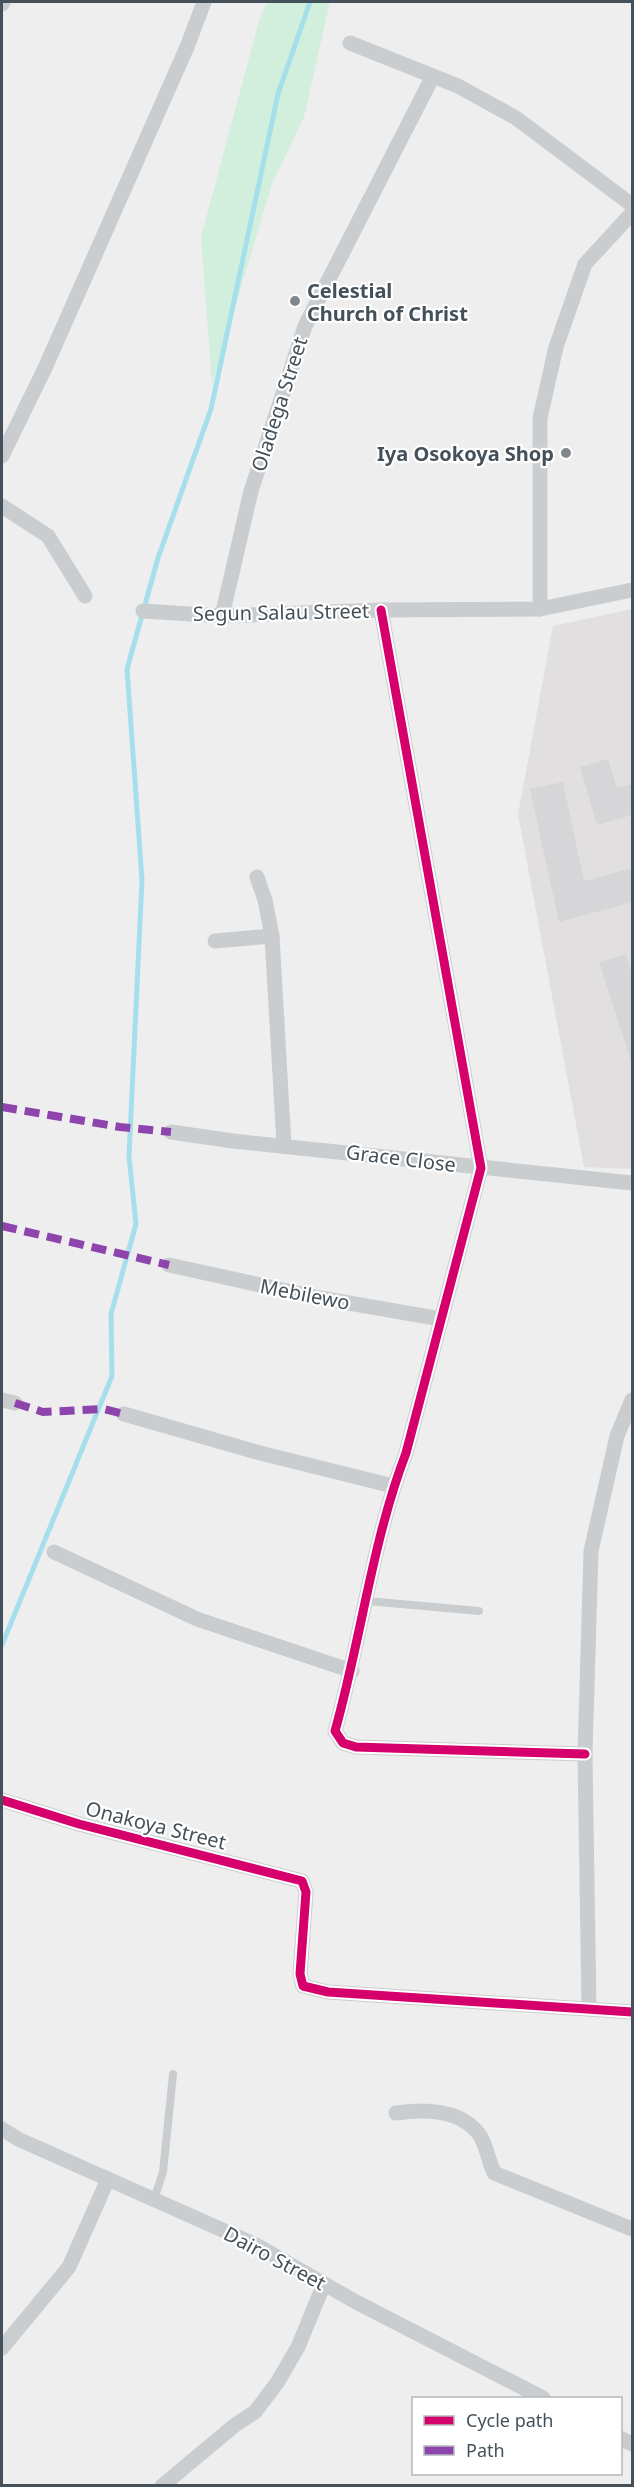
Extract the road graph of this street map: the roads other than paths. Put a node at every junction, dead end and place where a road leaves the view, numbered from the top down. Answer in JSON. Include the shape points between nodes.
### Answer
{"nodes":[{"id":1,"x":204,"y":2,"type":"edge"},
{"id":2,"x":350,"y":43,"type":"dead end"},
{"id":3,"x":433,"y":76,"type":"junction"},
{"id":4,"x":633,"y":205,"type":"edge"},
{"id":5,"x":633,"y":213,"type":"edge"},
{"id":6,"x":2,"y":456,"type":"edge"},
{"id":7,"x":2,"y":506,"type":"edge"},
{"id":8,"x":633,"y":590,"type":"edge"},
{"id":9,"x":85,"y":596,"type":"dead end"},
{"id":10,"x":540,"y":609,"type":"junction"},
{"id":11,"x":381,"y":610,"type":"junction"},
{"id":12,"x":143,"y":611,"type":"dead end"},
{"id":13,"x":222,"y":616,"type":"junction"},
{"id":14,"x":256,"y":877,"type":"dead end"},
{"id":15,"x":272,"y":936,"type":"junction"},
{"id":16,"x":215,"y":941,"type":"dead end"},
{"id":17,"x":171,"y":1132,"type":"dead end"},
{"id":18,"x":284,"y":1145,"type":"junction"},
{"id":19,"x":481,"y":1168,"type":"junction"},
{"id":20,"x":633,"y":1183,"type":"edge"},
{"id":21,"x":170,"y":1265,"type":"dead end"},
{"id":22,"x":441,"y":1319,"type":"junction"},
{"id":23,"x":633,"y":1400,"type":"edge"},
{"id":24,"x":124,"y":1414,"type":"dead end"},
{"id":25,"x":393,"y":1486,"type":"junction"},
{"id":26,"x":54,"y":1552,"type":"dead end"},
{"id":27,"x":367,"y":1602,"type":"junction"},
{"id":28,"x":479,"y":1611,"type":"dead end"},
{"id":29,"x":352,"y":1671,"type":"junction"},
{"id":30,"x":585,"y":1754,"type":"junction"},
{"id":31,"x":2,"y":1800,"type":"edge"},
{"id":32,"x":589,"y":2007,"type":"junction"},
{"id":33,"x":633,"y":2012,"type":"edge"},
{"id":34,"x":173,"y":2074,"type":"dead end"},
{"id":35,"x":396,"y":2113,"type":"dead end"},
{"id":36,"x":2,"y":2129,"type":"edge"},
{"id":37,"x":108,"y":2180,"type":"junction"},
{"id":38,"x":154,"y":2199,"type":"junction"},
{"id":39,"x":633,"y":2229,"type":"edge"},
{"id":40,"x":324,"y":2284,"type":"junction"},
{"id":41,"x":2,"y":2348,"type":"edge"},
{"id":42,"x":541,"y":2397,"type":"edge"},
{"id":43,"x":162,"y":2486,"type":"edge"}],
"edges":[{"from":1,"to":6,"type":"street","via":[[59,336]]},
{"from":2,"to":3,"type":"street"},
{"from":3,"to":4,"type":"street","via":[[516,118]]},
{"from":3,"to":13,"type":"street","name":"Oladega Street","via":[[305,326],[250,491]]},
{"from":5,"to":10,"type":"street","via":[[585,264],[556,347],[540,418]]},
{"from":7,"to":9,"type":"street","via":[[48,536]]},
{"from":8,"to":10,"type":"street","name":"Segun Salau Street"},
{"from":10,"to":11,"type":"street","name":"Segun Salau Street"},
{"from":11,"to":13,"type":"street","name":"Segun Salau Street"},
{"from":11,"to":19,"type":"street"},
{"from":12,"to":13,"type":"street","name":"Segun Salau Street"},
{"from":14,"to":15,"type":"street"},
{"from":15,"to":16,"type":"street"},
{"from":15,"to":18,"type":"street"},
{"from":17,"to":18,"type":"street","name":"Grace Close"},
{"from":18,"to":19,"type":"street","name":"Grace Close"},
{"from":19,"to":20,"type":"street","name":"Grace Close"},
{"from":19,"to":22,"type":"street"},
{"from":21,"to":22,"type":"street","name":"Mebilewo","via":[[320,1298]]},
{"from":22,"to":25,"type":"street","via":[[406,1453]]},
{"from":23,"to":30,"type":"street","via":[[617,1436],[591,1551]]},
{"from":24,"to":25,"type":"street"},
{"from":25,"to":27,"type":"street"},
{"from":26,"to":29,"type":"street","via":[[196,1619]]},
{"from":27,"to":28,"type":"lane"},
{"from":27,"to":29,"type":"street"},
{"from":29,"to":30,"type":"street","via":[[335,1731],[343,1743],[356,1747]]},
{"from":30,"to":32,"type":"street"},
{"from":31,"to":32,"type":"street","name":"Onakoya Street","via":[[79,1824],[302,1881],[306,1892],[300,1974],[303,1986],[328,1992]]},
{"from":32,"to":33,"type":"street"},
{"from":34,"to":38,"type":"lane","via":[[163,2172]]},
{"from":35,"to":39,"type":"street","via":[[423,2109],[459,2118],[479,2134],[494,2174]]},
{"from":36,"to":37,"type":"street","name":"Dairo Street"},
{"from":37,"to":38,"type":"street","name":"Dairo Street"},
{"from":37,"to":41,"type":"street","via":[[69,2267]]},
{"from":38,"to":40,"type":"street","name":"Dairo Street","via":[[256,2245]]},
{"from":40,"to":42,"type":"street","name":"Dairo Street"},
{"from":40,"to":43,"type":"street","via":[[298,2347],[255,2412]]}]}
